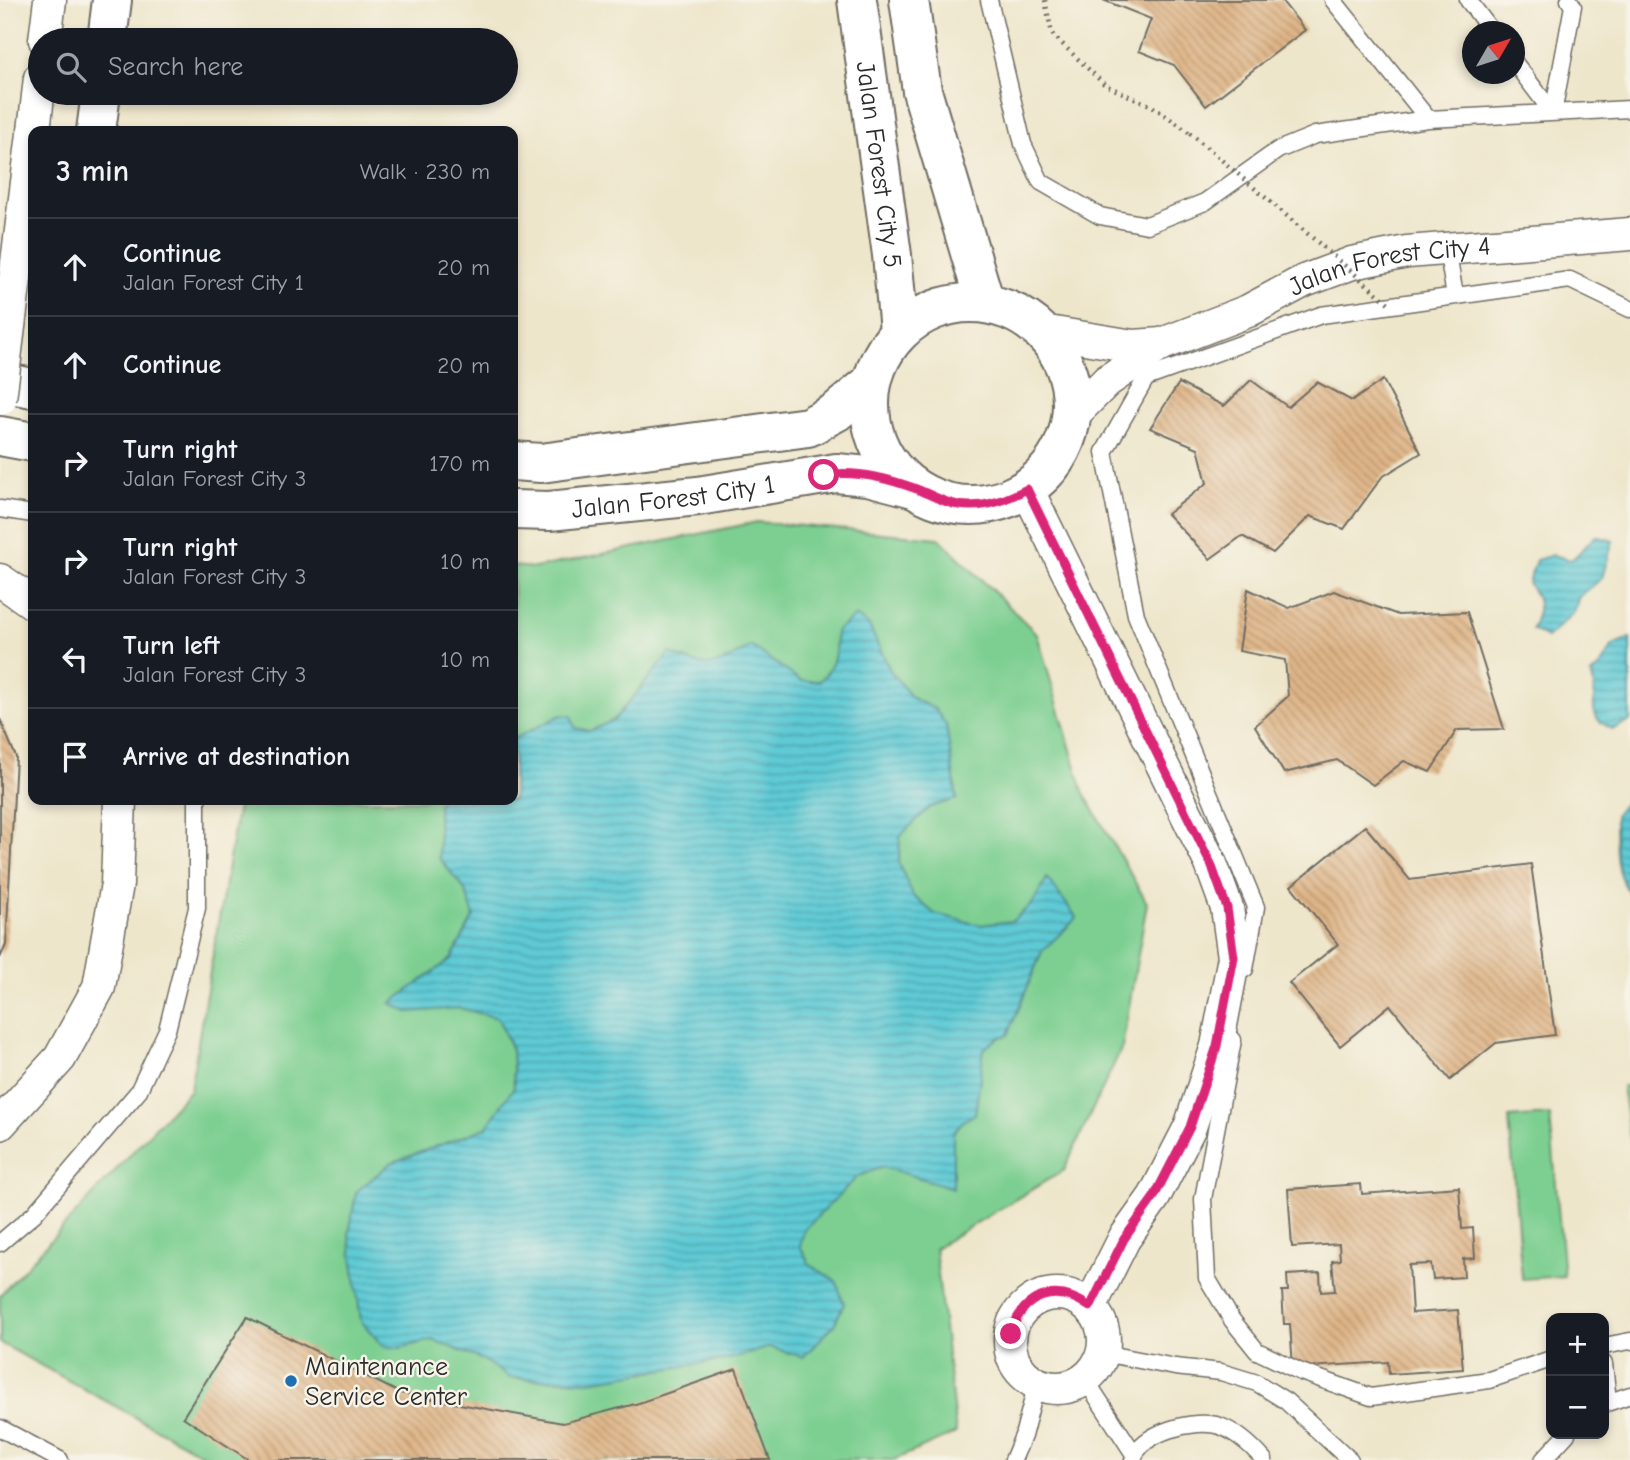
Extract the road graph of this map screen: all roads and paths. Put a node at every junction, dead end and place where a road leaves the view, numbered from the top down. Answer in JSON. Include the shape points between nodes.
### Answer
{"nodes":[{"id":1,"x":50,"y":0,"type":"edge"},
{"id":2,"x":112,"y":0,"type":"edge"},
{"id":3,"x":857,"y":0,"type":"edge"},
{"id":4,"x":909,"y":0,"type":"edge"},
{"id":5,"x":989,"y":0,"type":"edge"},
{"id":6,"x":1045,"y":0,"type":"edge"},
{"id":7,"x":1333,"y":0,"type":"edge"},
{"id":8,"x":1468,"y":0,"type":"edge"},
{"id":9,"x":1569,"y":0,"type":"edge"},
{"id":10,"x":1484,"y":21,"type":"edge"},
{"id":11,"x":46,"y":28,"type":"edge"},
{"id":12,"x":108,"y":28,"type":"edge"},
{"id":13,"x":1525,"y":76,"type":"edge"},
{"id":14,"x":37,"y":105,"type":"edge"},
{"id":15,"x":1630,"y":108,"type":"edge"},
{"id":16,"x":1553,"y":113,"type":"junction"},
{"id":17,"x":1428,"y":119,"type":"junction"},
{"id":18,"x":34,"y":126,"type":"edge"},
{"id":19,"x":28,"y":173,"type":"edge"},
{"id":20,"x":1630,"y":234,"type":"edge"},
{"id":21,"x":1447,"y":248,"type":"junction"},
{"id":22,"x":1455,"y":296,"type":"junction"},
{"id":23,"x":985,"y":303,"type":"junction"},
{"id":24,"x":1392,"y":306,"type":"junction"},
{"id":25,"x":1630,"y":309,"type":"edge"},
{"id":26,"x":899,"y":331,"type":"junction"},
{"id":27,"x":1042,"y":331,"type":"junction"},
{"id":28,"x":1162,"y":344,"type":"junction"},
{"id":29,"x":0,"y":382,"type":"edge"},
{"id":30,"x":871,"y":383,"type":"junction"},
{"id":31,"x":28,"y":387,"type":"edge"},
{"id":32,"x":0,"y":400,"type":"edge"},
{"id":33,"x":1072,"y":416,"type":"junction"},
{"id":34,"x":0,"y":436,"type":"edge"},
{"id":35,"x":28,"y":441,"type":"edge"},
{"id":36,"x":518,"y":461,"type":"edge"},
{"id":37,"x":914,"y":488,"type":"junction"},
{"id":38,"x":1027,"y":489,"type":"junction"},
{"id":39,"x":0,"y":509,"type":"edge"},
{"id":40,"x":518,"y":510,"type":"edge"},
{"id":41,"x":28,"y":513,"type":"edge"},
{"id":42,"x":0,"y":580,"type":"edge"},
{"id":43,"x":28,"y":600,"type":"edge"},
{"id":44,"x":120,"y":805,"type":"edge"},
{"id":45,"x":197,"y":805,"type":"edge"},
{"id":46,"x":0,"y":1124,"type":"edge"},
{"id":47,"x":0,"y":1243,"type":"edge"},
{"id":48,"x":1090,"y":1307,"type":"junction"},
{"id":49,"x":1630,"y":1341,"type":"edge"},
{"id":50,"x":1609,"y":1345,"type":"edge"},
{"id":51,"x":1103,"y":1353,"type":"junction"},
{"id":52,"x":1546,"y":1361,"type":"edge"},
{"id":53,"x":1085,"y":1379,"type":"junction"},
{"id":54,"x":1037,"y":1383,"type":"junction"},
{"id":55,"x":1630,"y":1395,"type":"edge"},
{"id":56,"x":1609,"y":1402,"type":"edge"},
{"id":57,"x":0,"y":1428,"type":"edge"},
{"id":58,"x":1562,"y":1439,"type":"edge"},
{"id":59,"x":1134,"y":1457,"type":"edge"},
{"id":60,"x":60,"y":1460,"type":"edge"},
{"id":61,"x":1013,"y":1460,"type":"edge"},
{"id":62,"x":1264,"y":1460,"type":"edge"},
{"id":63,"x":1350,"y":1460,"type":"edge"},
{"id":64,"x":1542,"y":1460,"type":"edge"}],
"edges":[{"from":1,"to":11,"type":"street"},
{"from":2,"to":12,"type":"street"},
{"from":3,"to":26,"type":"street","name":"Jalan Forest City 5"},
{"from":4,"to":23,"type":"street","name":"Jalan Forest City 5","via":[[922,92]]},
{"from":5,"to":17,"type":"lane","via":[[1023,144],[1041,182],[1100,216],[1147,225],[1205,202],[1278,150],[1315,135]]},
{"from":6,"to":24,"type":"path","bridge":true,"via":[[1052,34],[1105,85],[1152,106],[1190,133]]},
{"from":7,"to":17,"type":"lane"},
{"from":8,"to":10,"type":"lane"},
{"from":9,"to":16,"type":"lane","via":[[1573,6]]},
{"from":13,"to":16,"type":"lane"},
{"from":14,"to":18,"type":"street"},
{"from":15,"to":16,"type":"lane"},
{"from":16,"to":17,"type":"lane"},
{"from":19,"to":32,"type":"street","bridge":true},
{"from":20,"to":21,"type":"street","name":"Jalan Forest City 4"},
{"from":21,"to":22,"type":"lane"},
{"from":21,"to":28,"type":"street","name":"Jalan Forest City 4","via":[[1352,263]]},
{"from":22,"to":24,"type":"lane"},
{"from":22,"to":25,"type":"lane","via":[[1570,280]]},
{"from":23,"to":26,"type":"street","via":[[953,303],[923,313]]},
{"from":23,"to":27,"type":"street","via":[[1016,312]]},
{"from":24,"to":52,"type":"lane","via":[[1321,315],[1146,378],[1104,452],[1136,615],[1256,906],[1203,1199],[1207,1278],[1257,1351],[1371,1397],[1489,1380]]},
{"from":26,"to":30,"type":"street","via":[[881,355]]},
{"from":27,"to":28,"type":"street","name":"Jalan Forest City 4","via":[[1133,346]]},
{"from":27,"to":33,"type":"street","via":[[1061,356],[1071,387]]},
{"from":28,"to":33,"type":"street","name":"Jalan Forest City 4","via":[[1107,381]]},
{"from":29,"to":31,"type":"street"},
{"from":30,"to":36,"type":"street","name":"Jalan Forest City 1","via":[[836,412],[808,427],[541,463]]},
{"from":30,"to":37,"type":"street","via":[[869,413],[876,442],[892,468]]},
{"from":33,"to":38,"type":"street","via":[[1065,444],[1049,470]]},
{"from":34,"to":35,"type":"street"},
{"from":37,"to":38,"type":"street","via":[[941,502],[971,506],[1001,502]]},
{"from":37,"to":40,"type":"street","name":"Jalan Forest City 1","via":[[836,473],[698,496]]},
{"from":38,"to":48,"type":"street","via":[[1211,864],[1227,908],[1234,957],[1217,1046],[1190,1127]]},
{"from":39,"to":41,"type":"lane"},
{"from":42,"to":43,"type":"street"},
{"from":44,"to":46,"type":"street","via":[[117,884],[99,987],[60,1058]]},
{"from":45,"to":47,"type":"lane","via":[[197,908],[167,1030],[138,1092],[34,1214]]},
{"from":48,"to":51,"type":"street","via":[[1100,1321]]},
{"from":48,"to":54,"type":"street","via":[[1064,1294],[1049,1294],[1023,1308],[1013,1327],[1011,1349],[1025,1375]]},
{"from":49,"to":50,"type":"lane"},
{"from":51,"to":53,"type":"street"},
{"from":51,"to":63,"type":"lane","via":[[1221,1371],[1257,1383],[1286,1402]]},
{"from":53,"to":54,"type":"street","via":[[1062,1388]]},
{"from":53,"to":59,"type":"lane"},
{"from":54,"to":61,"type":"lane"},
{"from":55,"to":56,"type":"lane"},
{"from":57,"to":60,"type":"lane"},
{"from":58,"to":64,"type":"lane"},
{"from":59,"to":62,"type":"lane","via":[[1158,1433],[1182,1426],[1218,1425],[1249,1443]]}]}
